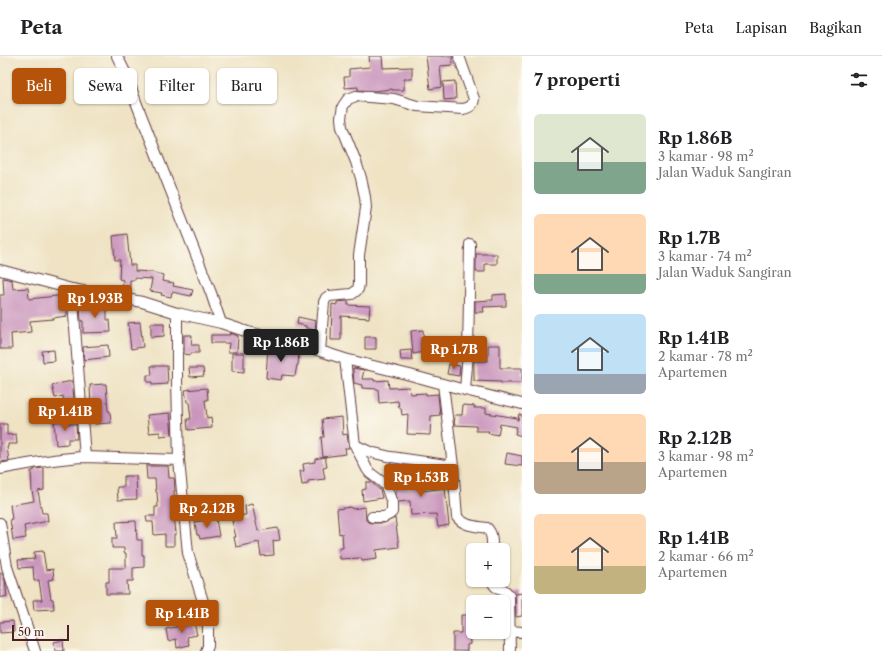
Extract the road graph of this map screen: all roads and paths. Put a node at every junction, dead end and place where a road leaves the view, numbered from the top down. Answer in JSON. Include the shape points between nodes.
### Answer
{"nodes":[{"id":1,"x":117,"y":56,"type":"edge"},
{"id":2,"x":459,"y":56,"type":"edge"},
{"id":3,"x":470,"y":244,"type":"dead end"},
{"id":4,"x":0,"y":270,"type":"edge"},
{"id":5,"x":72,"y":288,"type":"junction"},
{"id":6,"x":178,"y":313,"type":"junction"},
{"id":7,"x":221,"y":323,"type":"junction"},
{"id":8,"x":320,"y":351,"type":"junction"},
{"id":9,"x":345,"y":359,"type":"junction"},
{"id":10,"x":443,"y":384,"type":"junction"},
{"id":11,"x":465,"y":390,"type":"junction"},
{"id":12,"x":522,"y":404,"type":"edge"},
{"id":13,"x":355,"y":445,"type":"junction"},
{"id":14,"x":85,"y":456,"type":"junction"},
{"id":15,"x":179,"y":460,"type":"junction"},
{"id":16,"x":453,"y":466,"type":"junction"},
{"id":17,"x":0,"y":469,"type":"edge"},
{"id":18,"x":372,"y":517,"type":"dead end"},
{"id":19,"x":0,"y":523,"type":"edge"},
{"id":20,"x":492,"y":543,"type":"edge"},
{"id":21,"x":496,"y":587,"type":"edge"},
{"id":22,"x":508,"y":595,"type":"edge"},
{"id":23,"x":510,"y":631,"type":"edge"},
{"id":24,"x":522,"y":632,"type":"edge"},
{"id":25,"x":510,"y":639,"type":"edge"},
{"id":26,"x":35,"y":651,"type":"edge"},
{"id":27,"x":206,"y":651,"type":"edge"},
{"id":28,"x":510,"y":651,"type":"edge"}],
"edges":[{"from":1,"to":7,"type":"street","via":[[127,76]]},
{"from":2,"to":8,"type":"street","via":[[474,99],[470,108],[417,106],[394,100],[356,96],[348,99],[343,106],[342,127],[361,178],[366,208],[359,255],[359,284],[358,289],[352,294],[326,298]]},
{"from":3,"to":11,"type":"street"},
{"from":4,"to":5,"type":"street"},
{"from":5,"to":6,"type":"street","via":[[142,302]]},
{"from":5,"to":14,"type":"street"},
{"from":6,"to":7,"type":"street"},
{"from":6,"to":15,"type":"street"},
{"from":7,"to":8,"type":"street"},
{"from":8,"to":9,"type":"street"},
{"from":9,"to":10,"type":"street"},
{"from":9,"to":13,"type":"street"},
{"from":10,"to":11,"type":"street"},
{"from":10,"to":16,"type":"street"},
{"from":11,"to":12,"type":"street"},
{"from":13,"to":16,"type":"street","via":[[391,458]]},
{"from":13,"to":18,"type":"street","via":[[367,469],[386,486],[392,503],[390,514]]},
{"from":14,"to":15,"type":"street"},
{"from":14,"to":17,"type":"street"},
{"from":15,"to":27,"type":"street","via":[[188,553],[206,610]]},
{"from":16,"to":20,"type":"street","via":[[457,517],[462,523],[488,529]]},
{"from":19,"to":26,"type":"street","via":[[8,567]]},
{"from":21,"to":22,"type":"street","via":[[505,590]]},
{"from":23,"to":24,"type":"street"},
{"from":25,"to":28,"type":"street"}]}
